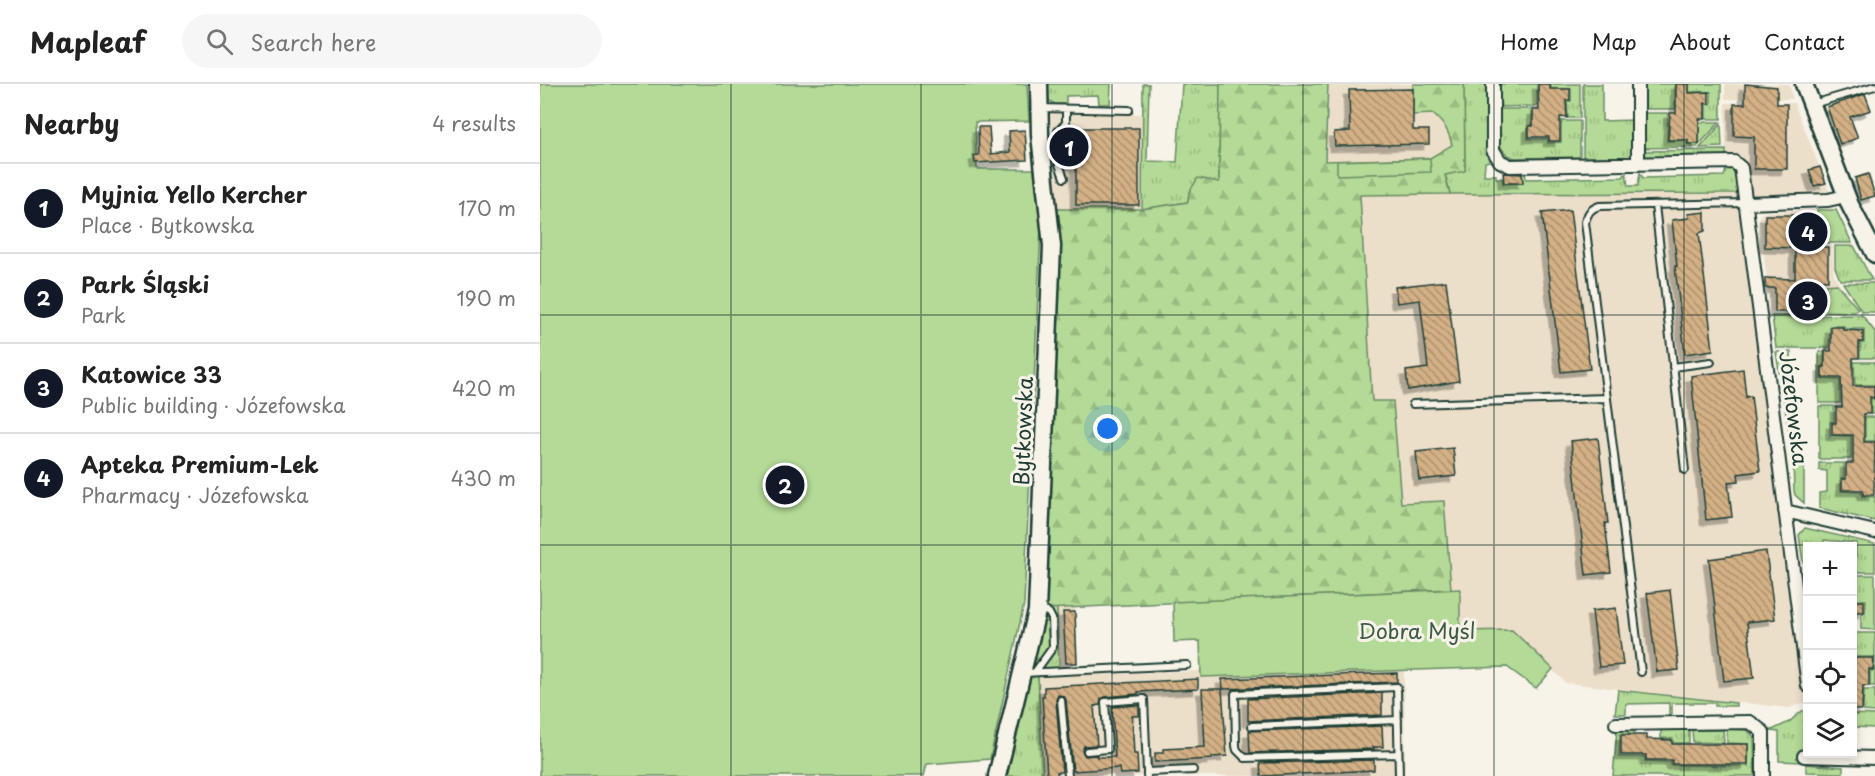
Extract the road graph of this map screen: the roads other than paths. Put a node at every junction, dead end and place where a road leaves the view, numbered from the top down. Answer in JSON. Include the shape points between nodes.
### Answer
{"nodes":[{"id":1,"x":1039,"y":84,"type":"edge"},
{"id":2,"x":1493,"y":84,"type":"edge"},
{"id":3,"x":1638,"y":84,"type":"edge"},
{"id":4,"x":1804,"y":84,"type":"edge"},
{"id":5,"x":1875,"y":86,"type":"edge"},
{"id":6,"x":1812,"y":104,"type":"junction"},
{"id":7,"x":1039,"y":108,"type":"junction"},
{"id":8,"x":1066,"y":109,"type":"junction"},
{"id":9,"x":1129,"y":110,"type":"dead end"},
{"id":10,"x":1638,"y":164,"type":"junction"},
{"id":11,"x":1064,"y":178,"type":"dead end"},
{"id":12,"x":1846,"y":196,"type":"junction"},
{"id":13,"x":1747,"y":202,"type":"junction"},
{"id":14,"x":1655,"y":205,"type":"junction"},
{"id":15,"x":1875,"y":254,"type":"edge"},
{"id":16,"x":1712,"y":362,"type":"dead end"},
{"id":17,"x":1674,"y":367,"type":"junction"},
{"id":18,"x":1607,"y":398,"type":"junction"},
{"id":19,"x":1413,"y":404,"type":"dead end"},
{"id":20,"x":1685,"y":470,"type":"dead end"},
{"id":21,"x":1785,"y":511,"type":"junction"},
{"id":22,"x":1875,"y":531,"type":"edge"},
{"id":23,"x":1037,"y":608,"type":"junction"},
{"id":24,"x":1803,"y":650,"type":"edge"},
{"id":25,"x":1187,"y":665,"type":"dead end"},
{"id":26,"x":1641,"y":672,"type":"dead end"},
{"id":27,"x":1029,"y":673,"type":"junction"},
{"id":28,"x":1061,"y":700,"type":"dead end"},
{"id":29,"x":1398,"y":720,"type":"junction"},
{"id":30,"x":1616,"y":724,"type":"dead end"},
{"id":31,"x":1252,"y":726,"type":"dead end"},
{"id":32,"x":1087,"y":751,"type":"dead end"},
{"id":33,"x":1398,"y":754,"type":"junction"},
{"id":34,"x":1857,"y":757,"type":"edge"},
{"id":35,"x":1875,"y":758,"type":"edge"},
{"id":36,"x":1193,"y":770,"type":"dead end"},
{"id":37,"x":1147,"y":774,"type":"edge"},
{"id":38,"x":998,"y":776,"type":"edge"},
{"id":39,"x":1068,"y":776,"type":"edge"},
{"id":40,"x":1399,"y":776,"type":"edge"},
{"id":41,"x":1763,"y":776,"type":"edge"}],
"edges":[{"from":1,"to":7,"type":"street","name":"Bytkowska"},
{"from":2,"to":10,"type":"street","name":"Józefowska","via":[[1493,150],[1504,164]]},
{"from":3,"to":10,"type":"street"},
{"from":4,"to":6,"type":"street"},
{"from":5,"to":6,"type":"lane"},
{"from":6,"to":12,"type":"street"},
{"from":7,"to":8,"type":"lane"},
{"from":7,"to":23,"type":"street","name":"Bytkowska","via":[[1052,246]]},
{"from":8,"to":9,"type":"lane"},
{"from":8,"to":11,"type":"lane","via":[[1065,123],[1058,131],[1059,164]]},
{"from":10,"to":13,"type":"street","name":"Józefowska","via":[[1734,162],[1741,168]]},
{"from":12,"to":13,"type":"street"},
{"from":12,"to":15,"type":"street"},
{"from":13,"to":14,"type":"lane"},
{"from":13,"to":21,"type":"street","name":"Józefowska"},
{"from":14,"to":17,"type":"lane"},
{"from":14,"to":18,"type":"lane","via":[[1599,206],[1588,213]]},
{"from":16,"to":17,"type":"lane"},
{"from":17,"to":20,"type":"lane"},
{"from":18,"to":19,"type":"lane"},
{"from":18,"to":26,"type":"lane"},
{"from":21,"to":22,"type":"street"},
{"from":21,"to":24,"type":"street","name":"Józefowska"},
{"from":23,"to":27,"type":"street","name":"Bytkowska"},
{"from":23,"to":27,"type":"lane","via":[[1049,613],[1052,619],[1053,647]]},
{"from":25,"to":27,"type":"lane"},
{"from":27,"to":38,"type":"street","name":"Bytkowska"},
{"from":28,"to":39,"type":"lane"},
{"from":29,"to":31,"type":"lane"},
{"from":29,"to":33,"type":"lane"},
{"from":29,"to":33,"type":"lane","via":[[1397,687],[1234,694],[1236,746],[1245,759]]},
{"from":30,"to":41,"type":"street","via":[[1750,722],[1763,732]]},
{"from":32,"to":37,"type":"lane","via":[[1108,749],[1105,702],[1144,699]]},
{"from":33,"to":40,"type":"lane"},
{"from":34,"to":35,"type":"street"},
{"from":36,"to":37,"type":"lane"}]}
